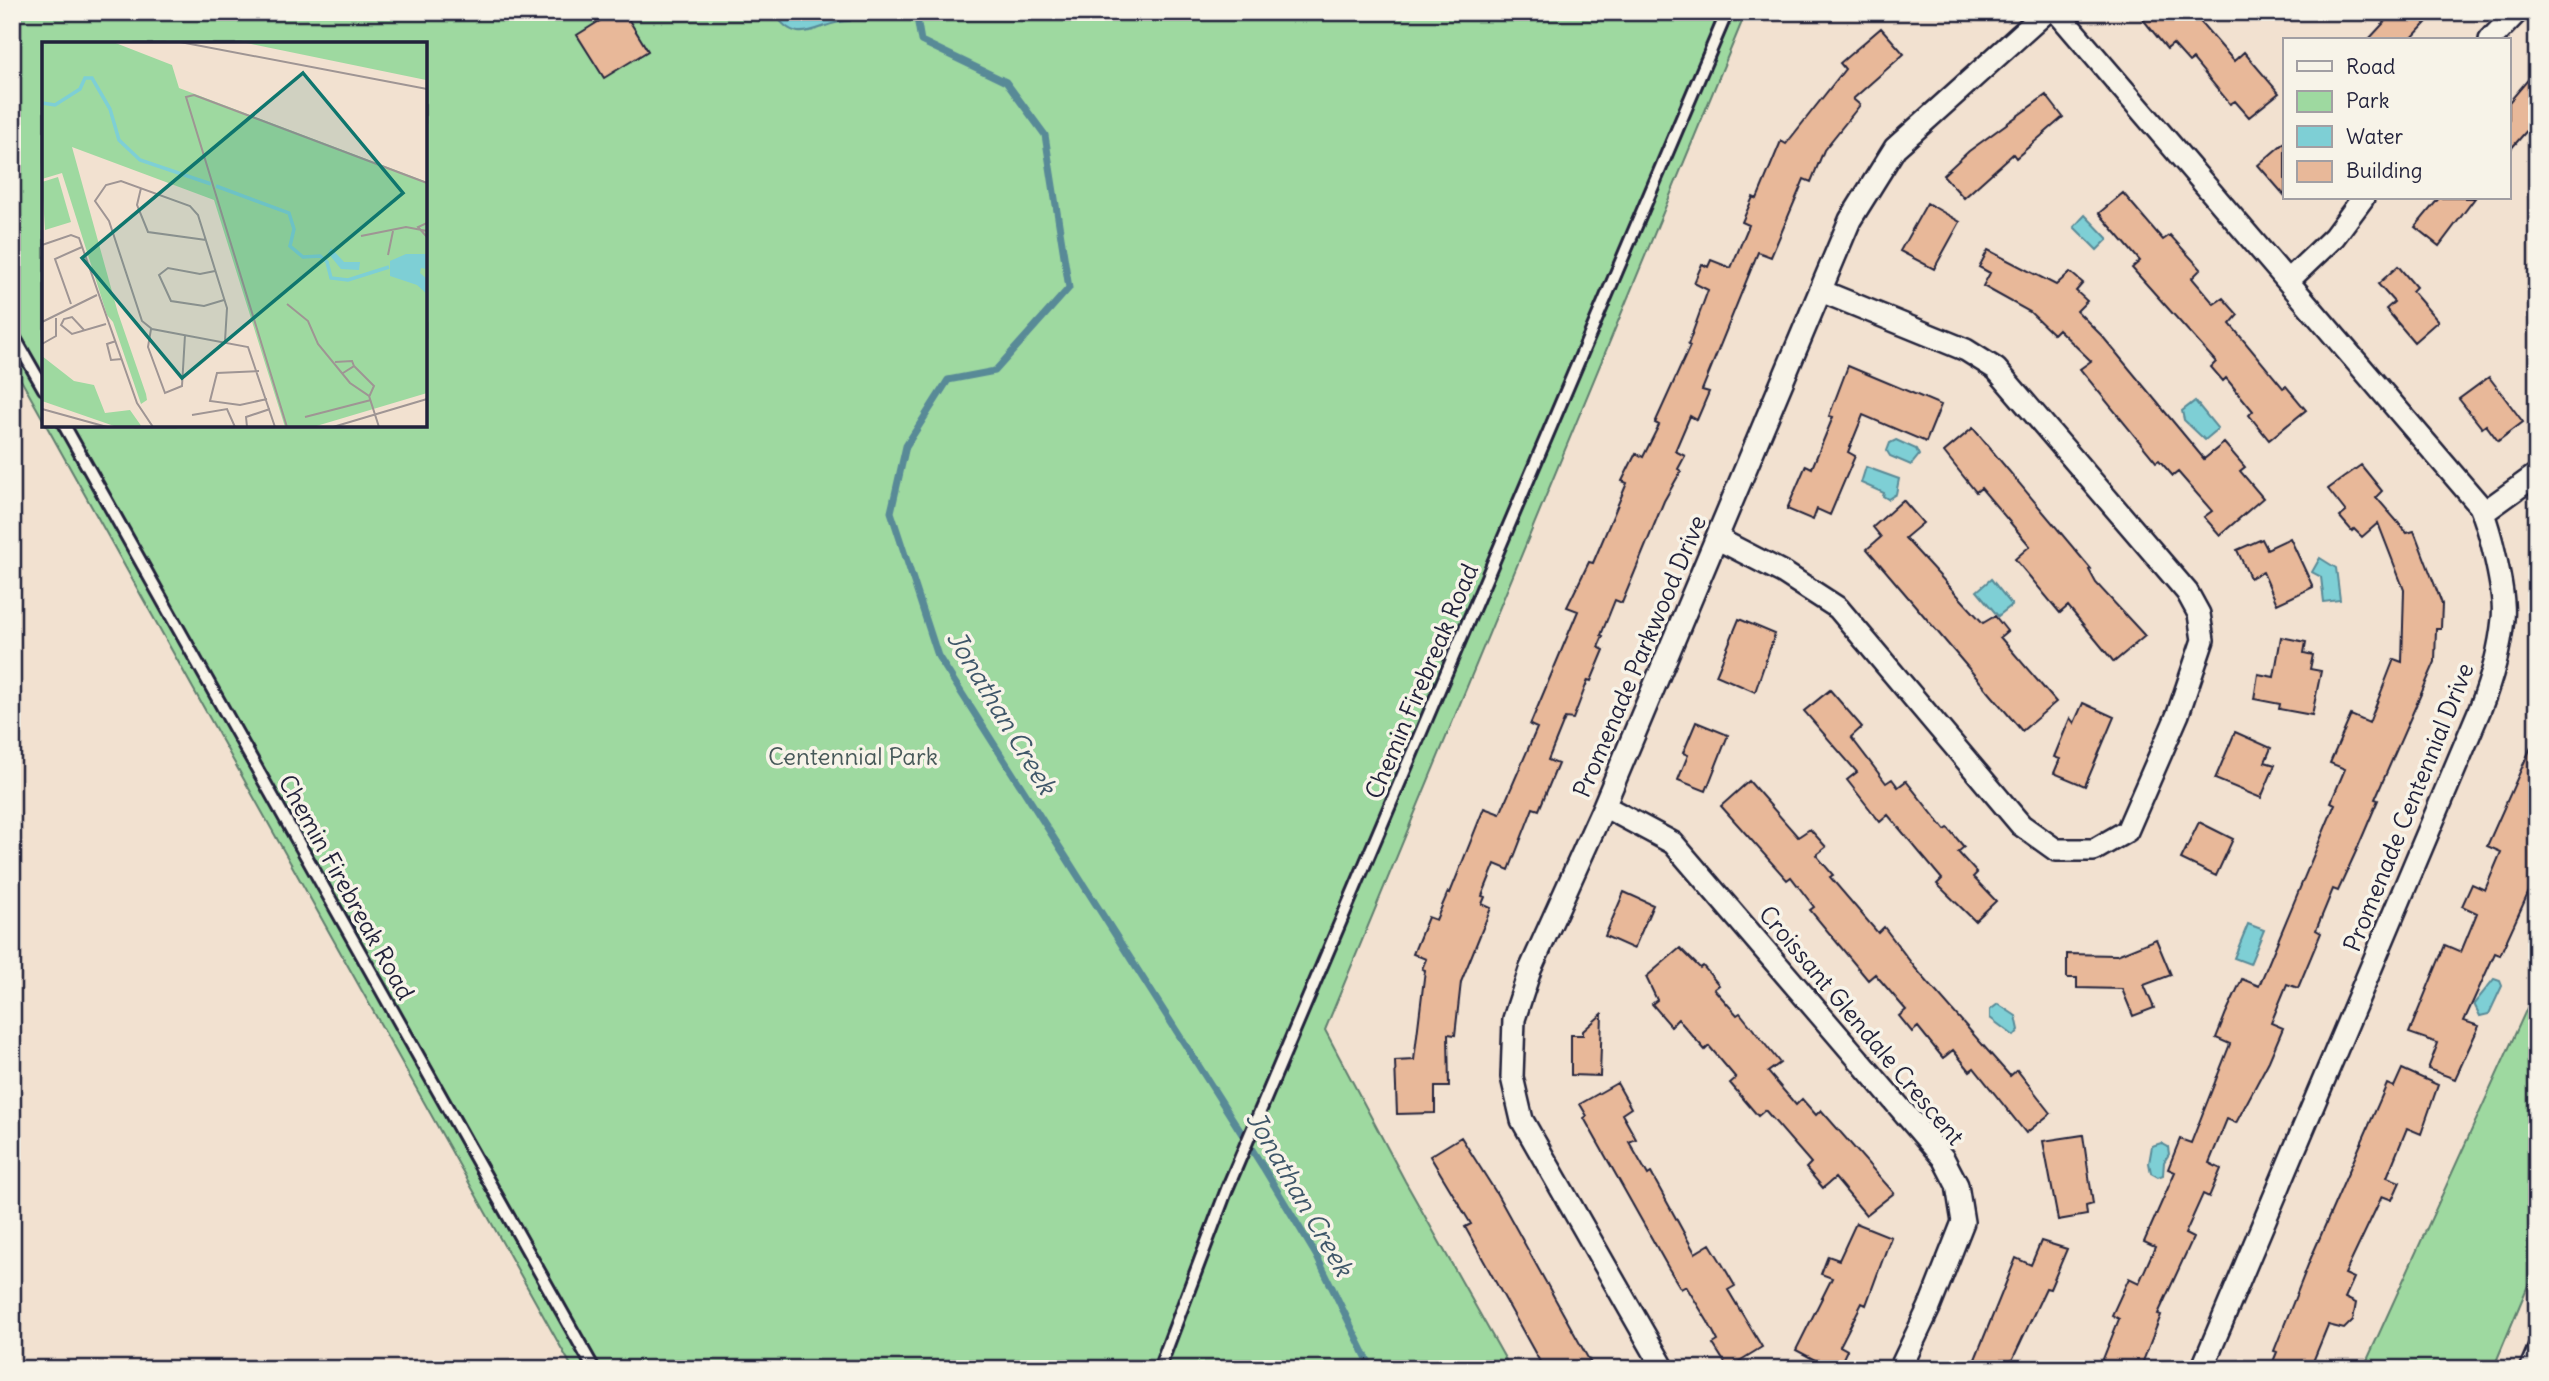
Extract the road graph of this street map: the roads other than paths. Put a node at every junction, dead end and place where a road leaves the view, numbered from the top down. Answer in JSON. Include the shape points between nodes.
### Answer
{"nodes":[{"id":1,"x":1727,"y":12,"type":"edge"},
{"id":2,"x":2046,"y":12,"type":"edge"},
{"id":3,"x":2057,"y":12,"type":"edge"},
{"id":4,"x":2517,"y":12,"type":"edge"},
{"id":5,"x":2492,"y":38,"type":"edge"},
{"id":6,"x":2362,"y":200,"type":"edge"},
{"id":7,"x":2289,"y":280,"type":"junction"},
{"id":8,"x":1821,"y":290,"type":"junction"},
{"id":9,"x":12,"y":332,"type":"edge"},
{"id":10,"x":42,"y":385,"type":"edge"},
{"id":11,"x":65,"y":427,"type":"edge"},
{"id":12,"x":2537,"y":474,"type":"edge"},
{"id":13,"x":2483,"y":513,"type":"junction"},
{"id":14,"x":1718,"y":539,"type":"junction"},
{"id":15,"x":1604,"y":806,"type":"junction"},
{"id":16,"x":2537,"y":1341,"type":"edge"},
{"id":17,"x":594,"y":1369,"type":"edge"},
{"id":18,"x":1159,"y":1369,"type":"edge"},
{"id":19,"x":1664,"y":1369,"type":"edge"},
{"id":20,"x":1900,"y":1369,"type":"edge"},
{"id":21,"x":2202,"y":1369,"type":"edge"},
{"id":22,"x":2525,"y":1369,"type":"edge"}],
"edges":[{"from":1,"to":18,"type":"lane","name":"Chemin Firebreak Road","via":[[1227,1189]]},
{"from":2,"to":8,"type":"street","name":"Promenade Parkwood Drive","via":[[1895,148],[1850,220]]},
{"from":3,"to":7,"type":"street","name":"Promenade Centennial Drive"},
{"from":4,"to":5,"type":"street"},
{"from":6,"to":7,"type":"street","via":[[2334,237]]},
{"from":7,"to":13,"type":"street","name":"Promenade Centennial Drive"},
{"from":8,"to":14,"type":"street","name":"Promenade Parkwood Drive"},
{"from":8,"to":14,"type":"street","via":[[1966,350],[1996,369],[2187,592],[2199,614],[2203,640],[2178,714],[2127,831],[2094,850],[2056,850],[2021,825],[1839,608]]},
{"from":9,"to":10,"type":"lane"},
{"from":11,"to":17,"type":"lane","name":"Chemin Firebreak Road"},
{"from":12,"to":13,"type":"street"},
{"from":13,"to":21,"type":"street","name":"Promenade Centennial Drive","via":[[2504,616],[2490,683]]},
{"from":14,"to":15,"type":"street","name":"Promenade Parkwood Drive"},
{"from":15,"to":19,"type":"street","name":"Promenade Parkwood Drive","via":[[1530,970],[1514,1019],[1512,1077],[1522,1120]]},
{"from":15,"to":20,"type":"street","name":"Croissant Glendale Crescent","via":[[1673,843],[1943,1158],[1957,1185],[1963,1222]]},
{"from":16,"to":22,"type":"lane"}]}
